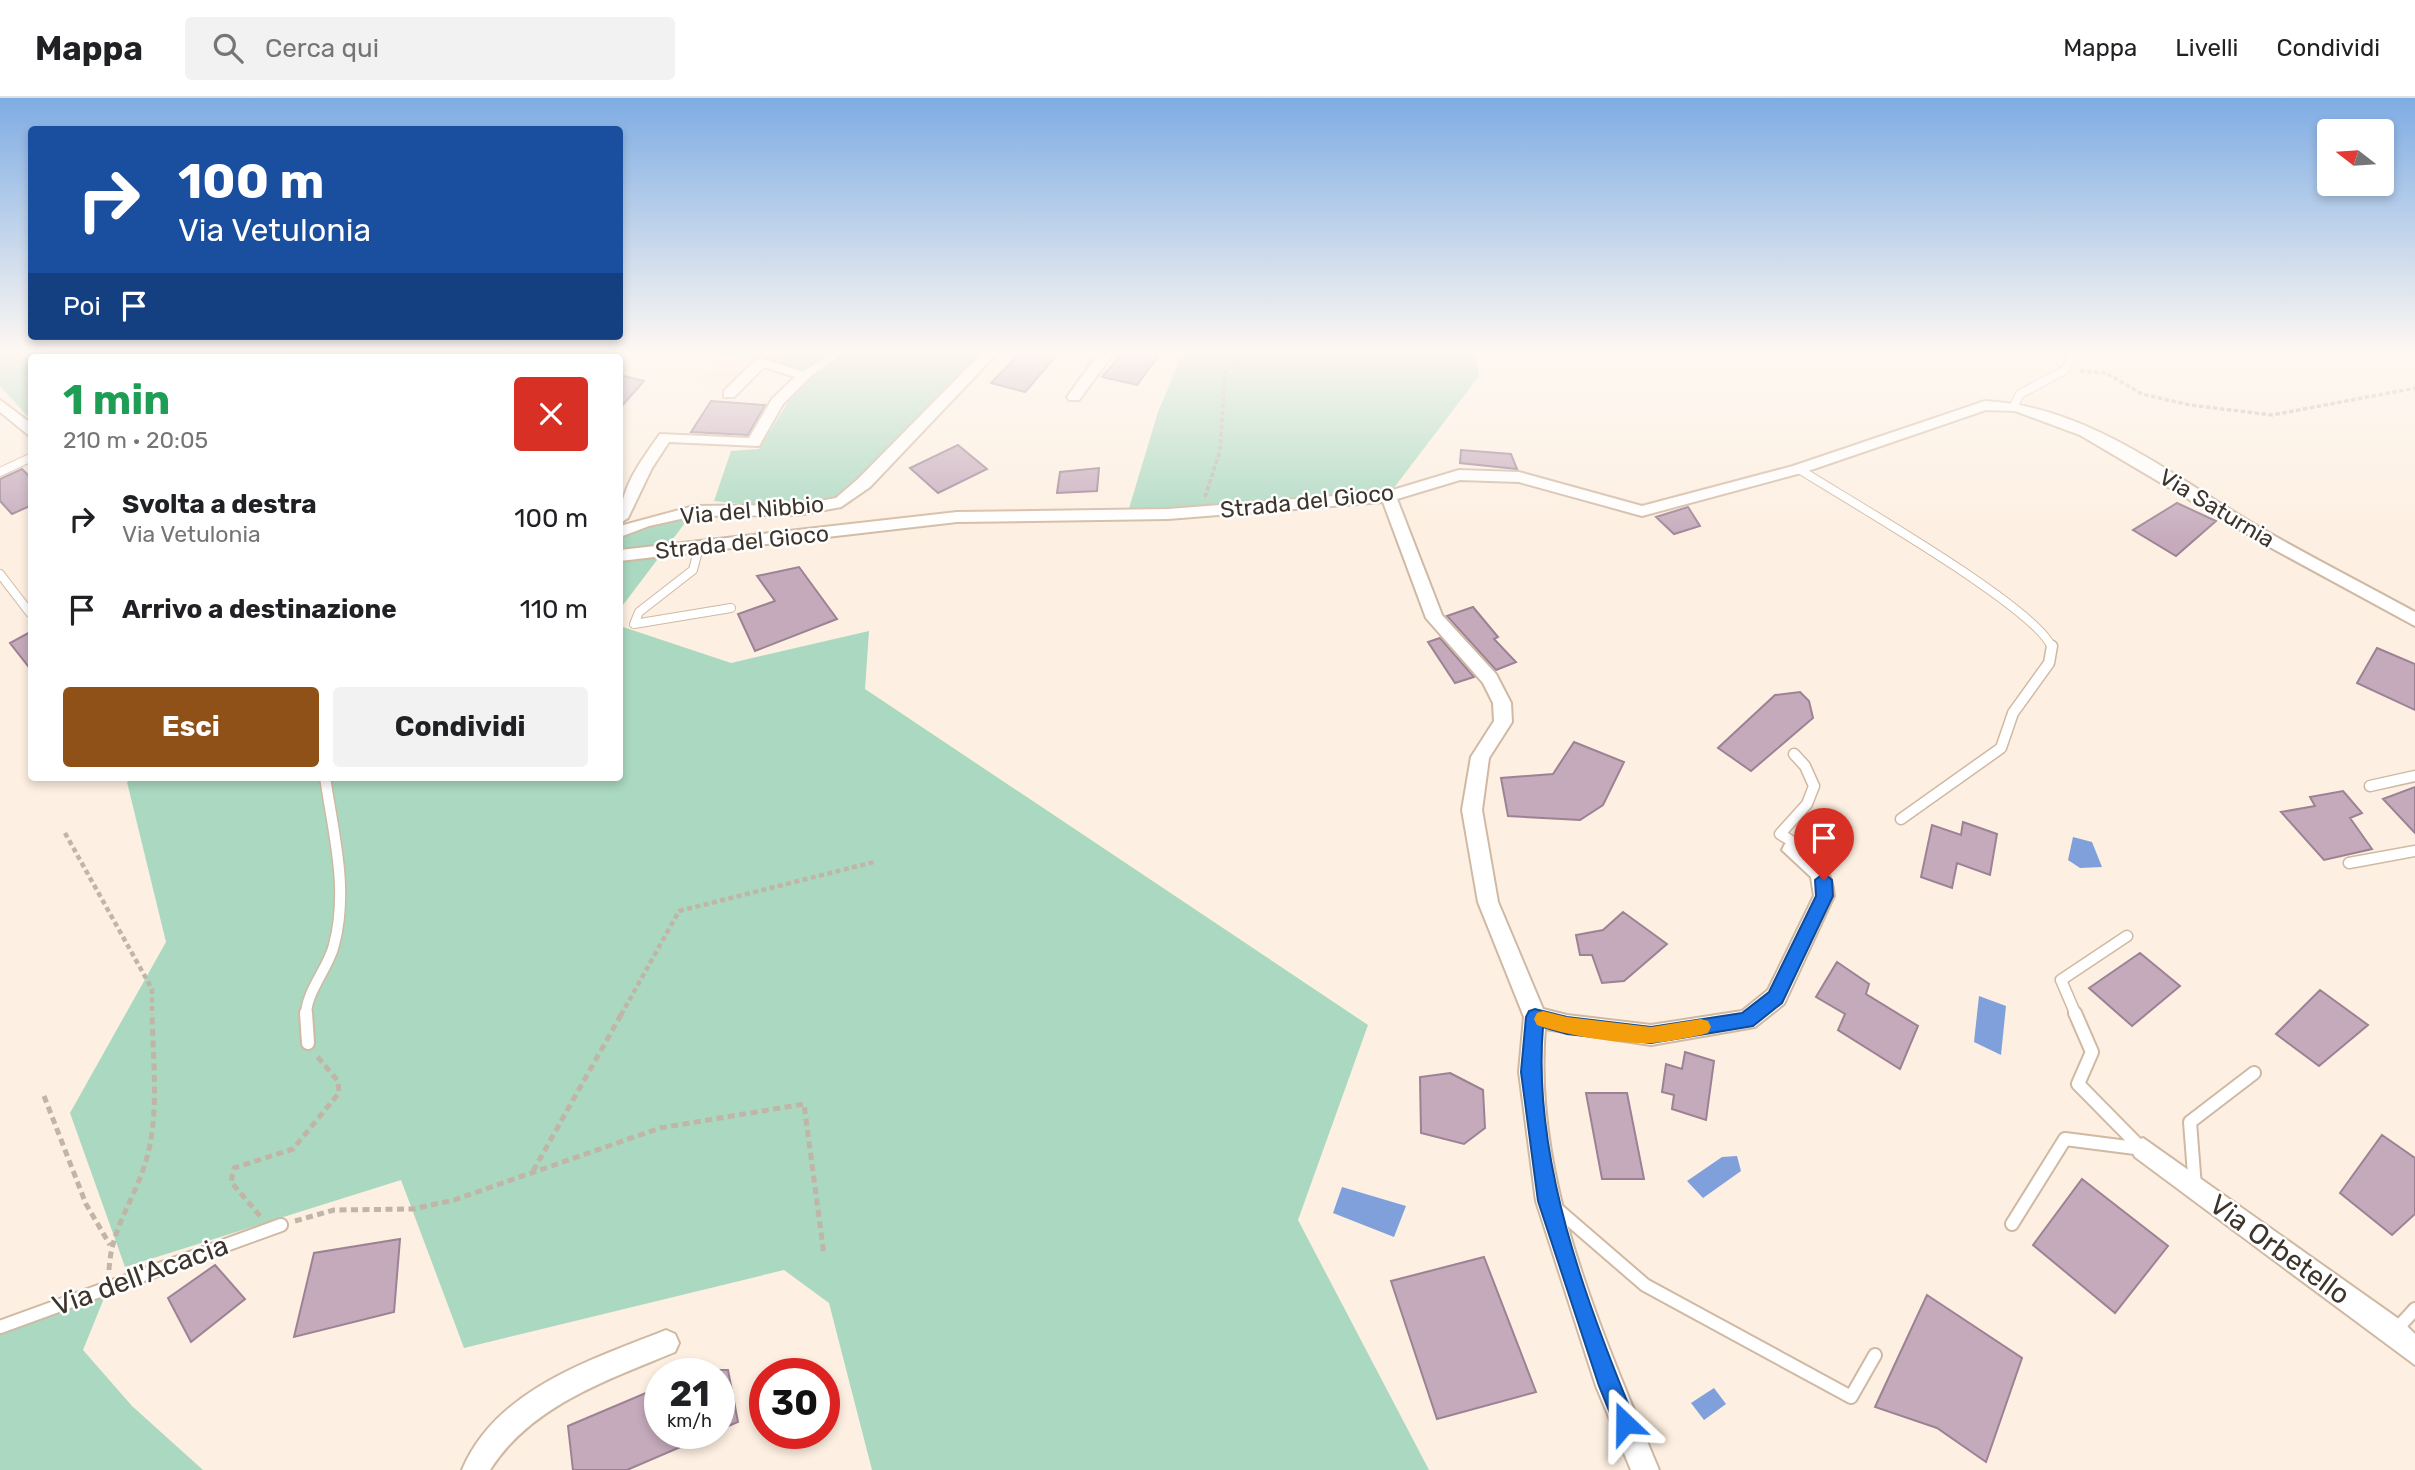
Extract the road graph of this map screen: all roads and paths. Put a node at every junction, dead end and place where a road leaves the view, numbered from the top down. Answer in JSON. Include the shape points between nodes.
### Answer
{"nodes":[{"id":1,"x":11,"y":414,"type":"edge"},
{"id":2,"x":770,"y":414,"type":"edge"},
{"id":3,"x":931,"y":414,"type":"edge"},
{"id":4,"x":1222,"y":414,"type":"edge"},
{"id":5,"x":1960,"y":414,"type":"edge"},
{"id":6,"x":2038,"y":414,"type":"edge"},
{"id":7,"x":28,"y":429,"type":"edge"},
{"id":8,"x":28,"y":459,"type":"edge"},
{"id":9,"x":1799,"y":469,"type":"junction"},
{"id":10,"x":0,"y":472,"type":"edge"},
{"id":11,"x":1387,"y":497,"type":"junction"},
{"id":12,"x":623,"y":511,"type":"edge"},
{"id":13,"x":1201,"y":512,"type":"junction"},
{"id":14,"x":623,"y":531,"type":"edge"},
{"id":15,"x":699,"y":547,"type":"junction"},
{"id":16,"x":623,"y":556,"type":"edge"},
{"id":17,"x":0,"y":574,"type":"edge"},
{"id":18,"x":731,"y":608,"type":"dead end"},
{"id":19,"x":28,"y":610,"type":"edge"},
{"id":20,"x":2415,"y":620,"type":"edge"},
{"id":21,"x":1794,"y":754,"type":"dead end"},
{"id":22,"x":2415,"y":776,"type":"edge"},
{"id":23,"x":326,"y":781,"type":"edge"},
{"id":24,"x":2370,"y":786,"type":"dead end"},
{"id":25,"x":1901,"y":819,"type":"dead end"},
{"id":26,"x":65,"y":833,"type":"dead end"},
{"id":27,"x":1792,"y":849,"type":"joint"},
{"id":28,"x":2415,"y":851,"type":"edge"},
{"id":29,"x":874,"y":862,"type":"dead end"},
{"id":30,"x":2349,"y":863,"type":"dead end"},
{"id":31,"x":2127,"y":936,"type":"dead end"},
{"id":32,"x":1535,"y":1017,"type":"junction"},
{"id":33,"x":308,"y":1043,"type":"joint"},
{"id":34,"x":2254,"y":1073,"type":"dead end"},
{"id":35,"x":44,"y":1096,"type":"dead end"},
{"id":36,"x":2143,"y":1149,"type":"junction"},
{"id":37,"x":533,"y":1171,"type":"junction"},
{"id":38,"x":2195,"y":1187,"type":"junction"},
{"id":39,"x":1548,"y":1201,"type":"junction"},
{"id":40,"x":2012,"y":1224,"type":"dead end"},
{"id":41,"x":281,"y":1225,"type":"joint"},
{"id":42,"x":265,"y":1228,"type":"junction"},
{"id":43,"x":110,"y":1245,"type":"junction"},
{"id":44,"x":824,"y":1255,"type":"dead end"},
{"id":45,"x":109,"y":1286,"type":"junction"},
{"id":46,"x":2415,"y":1309,"type":"edge"},
{"id":47,"x":0,"y":1327,"type":"edge"},
{"id":48,"x":2395,"y":1331,"type":"junction"},
{"id":49,"x":666,"y":1343,"type":"dead end"},
{"id":50,"x":2415,"y":1352,"type":"edge"},
{"id":51,"x":1875,"y":1356,"type":"dead end"},
{"id":52,"x":476,"y":1470,"type":"edge"},
{"id":53,"x":1645,"y":1470,"type":"edge"}],
"edges":[{"from":1,"to":7,"type":"street"},
{"from":2,"to":12,"type":"street","via":[[754,443],[665,437],[643,468]]},
{"from":3,"to":14,"type":"street","name":"Via del Nibbio","via":[[841,502],[798,510],[694,511]]},
{"from":4,"to":13,"type":"path","via":[[1220,451]]},
{"from":5,"to":9,"type":"street","name":"Strada del Gioco"},
{"from":6,"to":20,"type":"street","name":"Via Saturnia","via":[[2108,444],[2249,529]]},
{"from":8,"to":10,"type":"lane"},
{"from":9,"to":11,"type":"street","name":"Strada del Gioco","via":[[1642,512],[1498,475],[1459,475]]},
{"from":9,"to":25,"type":"lane","via":[[2027,617],[2050,639],[2053,649],[2013,714],[2003,747]]},
{"from":11,"to":13,"type":"street","name":"Strada del Gioco"},
{"from":11,"to":32,"type":"street","via":[[1435,618],[1490,679],[1502,703],[1503,722],[1480,757],[1472,810],[1488,902]]},
{"from":13,"to":15,"type":"street","name":"Strada del Gioco","via":[[957,517]]},
{"from":15,"to":16,"type":"street","name":"Strada del Gioco"},
{"from":15,"to":18,"type":"lane","via":[[693,570],[639,611],[634,624]]},
{"from":17,"to":19,"type":"lane"},
{"from":21,"to":27,"type":"lane","via":[[1812,770],[1815,789],[1780,834],[1790,840]]},
{"from":22,"to":24,"type":"lane"},
{"from":23,"to":33,"type":"lane","via":[[341,910],[334,947],[306,1010]]},
{"from":26,"to":43,"type":"path","via":[[152,989],[153,1129],[145,1164]]},
{"from":27,"to":32,"type":"street","via":[[1813,863],[1824,880],[1824,896],[1776,997],[1765,1009],[1747,1020],[1651,1035],[1567,1026]]},
{"from":28,"to":30,"type":"lane"},
{"from":29,"to":37,"type":"path","via":[[679,911]]},
{"from":31,"to":36,"type":"lane","via":[[2061,980],[2092,1052],[2078,1084]]},
{"from":32,"to":39,"type":"street","via":[[1530,1072]]},
{"from":33,"to":42,"type":"path","via":[[338,1082],[340,1093],[293,1149],[234,1168],[231,1182],[261,1216]]},
{"from":34,"to":38,"type":"lane","via":[[2190,1122]]},
{"from":35,"to":43,"type":"path","via":[[86,1204]]},
{"from":36,"to":38,"type":"street","name":"Via Orbetello"},
{"from":36,"to":40,"type":"lane","via":[[2065,1139]]},
{"from":37,"to":41,"type":"path","via":[[454,1200],[414,1209],[334,1210]]},
{"from":37,"to":44,"type":"path","via":[[660,1128],[804,1104]]},
{"from":38,"to":48,"type":"street","name":"Via Orbetello"},
{"from":39,"to":51,"type":"lane","via":[[1645,1285],[1851,1397]]},
{"from":39,"to":53,"type":"street","via":[[1609,1386]]},
{"from":41,"to":42,"type":"lane","name":"Via dell'Acacia"},
{"from":42,"to":45,"type":"lane","name":"Via dell'Acacia"},
{"from":43,"to":45,"type":"path"},
{"from":45,"to":47,"type":"lane","name":"Via dell'Acacia"},
{"from":46,"to":48,"type":"lane"},
{"from":48,"to":50,"type":"street","name":"Via Orbetello"},
{"from":49,"to":52,"type":"street","via":[[569,1384],[501,1433],[478,1457]]}]}
